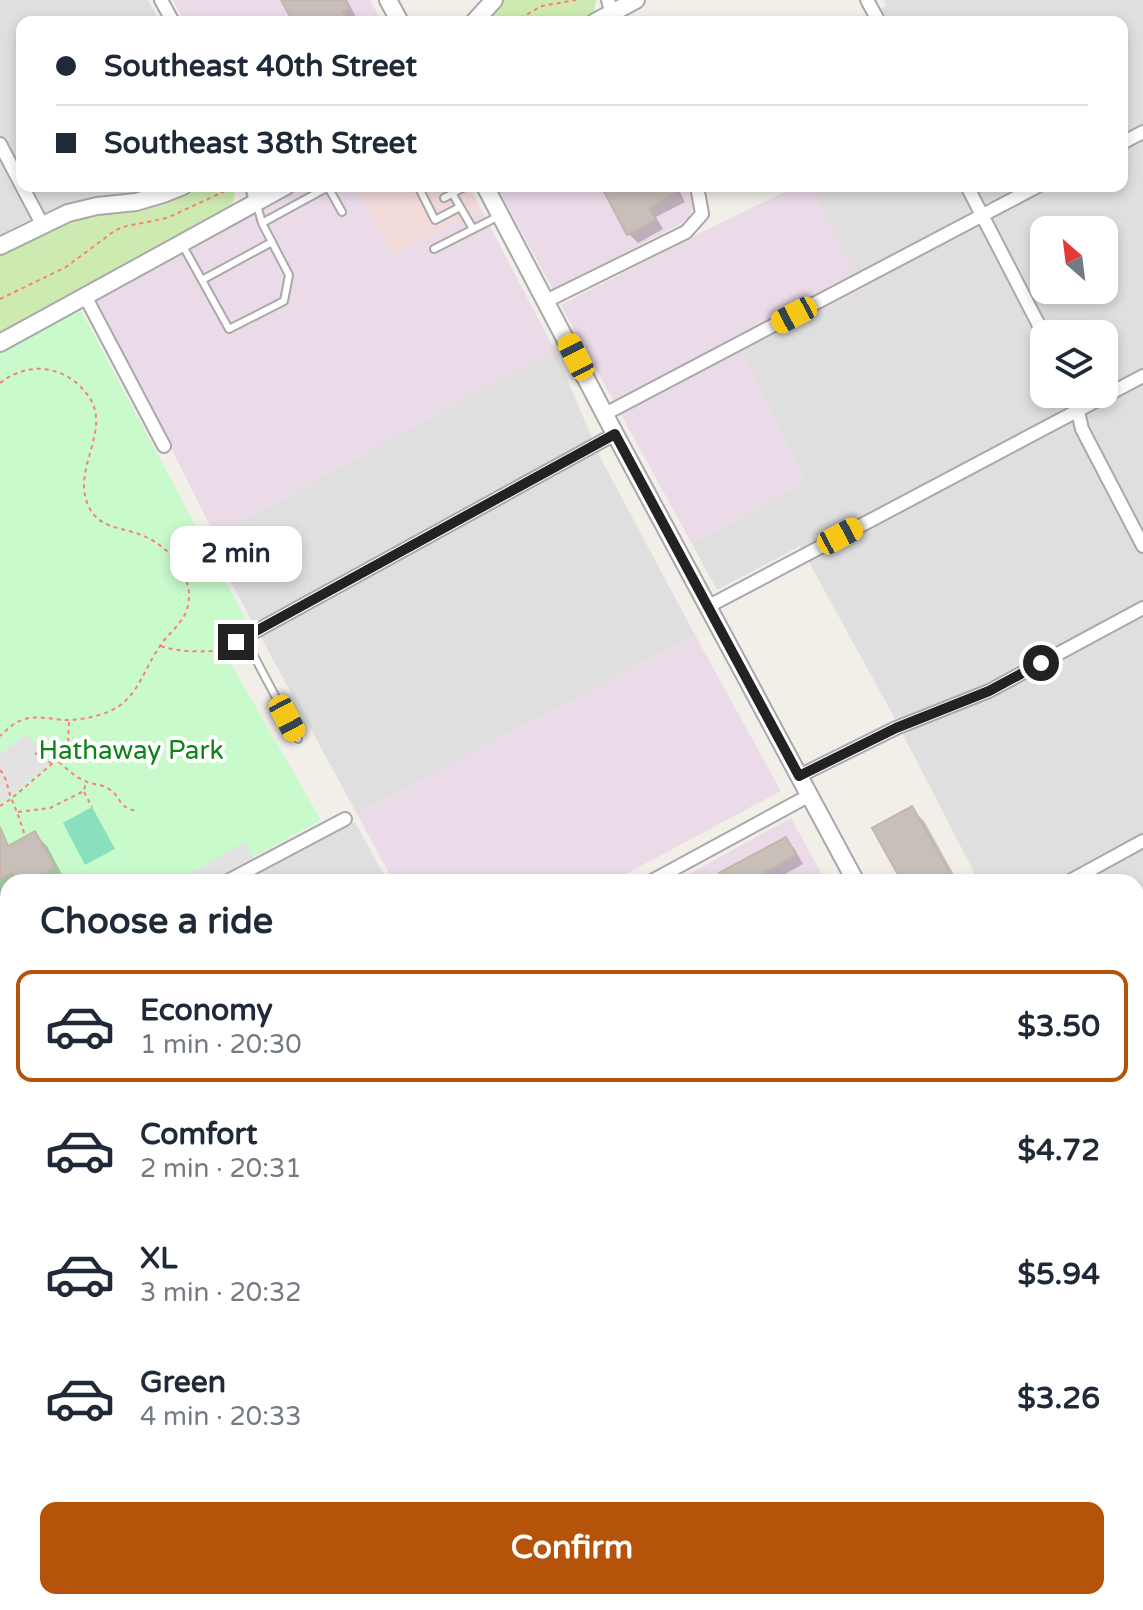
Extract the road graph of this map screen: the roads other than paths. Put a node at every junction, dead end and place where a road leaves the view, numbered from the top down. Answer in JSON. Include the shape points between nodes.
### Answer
{"nodes":[{"id":1,"x":494,"y":0,"type":"edge"},
{"id":2,"x":636,"y":0,"type":"edge"},
{"id":3,"x":611,"y":12,"type":"edge"},
{"id":4,"x":479,"y":16,"type":"edge"},
{"id":5,"x":0,"y":144,"type":"edge"},
{"id":6,"x":16,"y":175,"type":"edge"},
{"id":7,"x":25,"y":192,"type":"edge"},
{"id":8,"x":168,"y":192,"type":"edge"},
{"id":9,"x":319,"y":192,"type":"edge"},
{"id":10,"x":331,"y":192,"type":"edge"},
{"id":11,"x":422,"y":192,"type":"edge"},
{"id":12,"x":488,"y":192,"type":"edge"},
{"id":13,"x":698,"y":192,"type":"edge"},
{"id":14,"x":970,"y":192,"type":"edge"},
{"id":15,"x":1026,"y":192,"type":"edge"},
{"id":16,"x":452,"y":193,"type":"joint"},
{"id":17,"x":254,"y":194,"type":"edge"},
{"id":18,"x":444,"y":198,"type":"dead end"},
{"id":19,"x":460,"y":207,"type":"junction"},
{"id":20,"x":342,"y":212,"type":"dead end"},
{"id":21,"x":501,"y":215,"type":"junction"},
{"id":22,"x":982,"y":215,"type":"junction"},
{"id":23,"x":262,"y":223,"type":"junction"},
{"id":24,"x":42,"y":224,"type":"junction"},
{"id":25,"x":473,"y":229,"type":"junction"},
{"id":26,"x":272,"y":242,"type":"junction"},
{"id":27,"x":181,"y":243,"type":"junction"},
{"id":28,"x":0,"y":246,"type":"edge"},
{"id":29,"x":434,"y":249,"type":"dead end"},
{"id":30,"x":202,"y":280,"type":"junction"},
{"id":31,"x":85,"y":296,"type":"junction"},
{"id":32,"x":546,"y":301,"type":"junction"},
{"id":33,"x":1036,"y":320,"type":"edge"},
{"id":34,"x":0,"y":343,"type":"edge"},
{"id":35,"x":1143,"y":376,"type":"edge"},
{"id":36,"x":1077,"y":410,"type":"junction"},
{"id":37,"x":605,"y":414,"type":"junction"},
{"id":38,"x":615,"y":434,"type":"junction"},
{"id":39,"x":164,"y":446,"type":"dead end"},
{"id":40,"x":1143,"y":546,"type":"edge"},
{"id":41,"x":709,"y":606,"type":"junction"},
{"id":42,"x":1143,"y":608,"type":"edge"},
{"id":43,"x":241,"y":639,"type":"joint"},
{"id":44,"x":298,"y":739,"type":"dead end"},
{"id":45,"x":799,"y":776,"type":"junction"},
{"id":46,"x":810,"y":795,"type":"junction"},
{"id":47,"x":345,"y":819,"type":"dead end"},
{"id":48,"x":1143,"y":841,"type":"edge"},
{"id":49,"x":241,"y":874,"type":"edge"},
{"id":50,"x":665,"y":874,"type":"edge"},
{"id":51,"x":852,"y":874,"type":"edge"},
{"id":52,"x":1083,"y":874,"type":"edge"}],
"edges":[{"from":1,"to":4,"type":"street"},
{"from":2,"to":3,"type":"street"},
{"from":5,"to":6,"type":"street"},
{"from":7,"to":24,"type":"street"},
{"from":8,"to":24,"type":"street","via":[[68,213]]},
{"from":9,"to":23,"type":"lane"},
{"from":10,"to":20,"type":"lane"},
{"from":11,"to":19,"type":"lane","via":[[435,220]]},
{"from":12,"to":21,"type":"street"},
{"from":13,"to":32,"type":"street","via":[[702,214],[686,232]]},
{"from":14,"to":22,"type":"street"},
{"from":15,"to":22,"type":"street"},
{"from":16,"to":18,"type":"lane"},
{"from":16,"to":19,"type":"lane"},
{"from":17,"to":23,"type":"lane"},
{"from":17,"to":27,"type":"street"},
{"from":19,"to":25,"type":"lane"},
{"from":21,"to":25,"type":"lane"},
{"from":21,"to":32,"type":"street"},
{"from":22,"to":33,"type":"street"},
{"from":22,"to":37,"type":"street"},
{"from":23,"to":26,"type":"lane"},
{"from":24,"to":28,"type":"street"},
{"from":25,"to":29,"type":"lane"},
{"from":26,"to":30,"type":"lane"},
{"from":26,"to":30,"type":"lane","via":[[289,275],[284,301],[229,329]]},
{"from":27,"to":30,"type":"lane"},
{"from":27,"to":31,"type":"street"},
{"from":31,"to":34,"type":"street"},
{"from":31,"to":39,"type":"street"},
{"from":32,"to":37,"type":"street"},
{"from":35,"to":36,"type":"street"},
{"from":36,"to":40,"type":"street"},
{"from":36,"to":41,"type":"street"},
{"from":37,"to":38,"type":"street"},
{"from":38,"to":41,"type":"street"},
{"from":38,"to":43,"type":"street"},
{"from":41,"to":45,"type":"street"},
{"from":42,"to":45,"type":"street","via":[[989,691],[896,728]]},
{"from":43,"to":44,"type":"lane"},
{"from":45,"to":46,"type":"street"},
{"from":46,"to":50,"type":"street"},
{"from":46,"to":51,"type":"street"},
{"from":47,"to":49,"type":"street"},
{"from":48,"to":52,"type":"street"}]}
